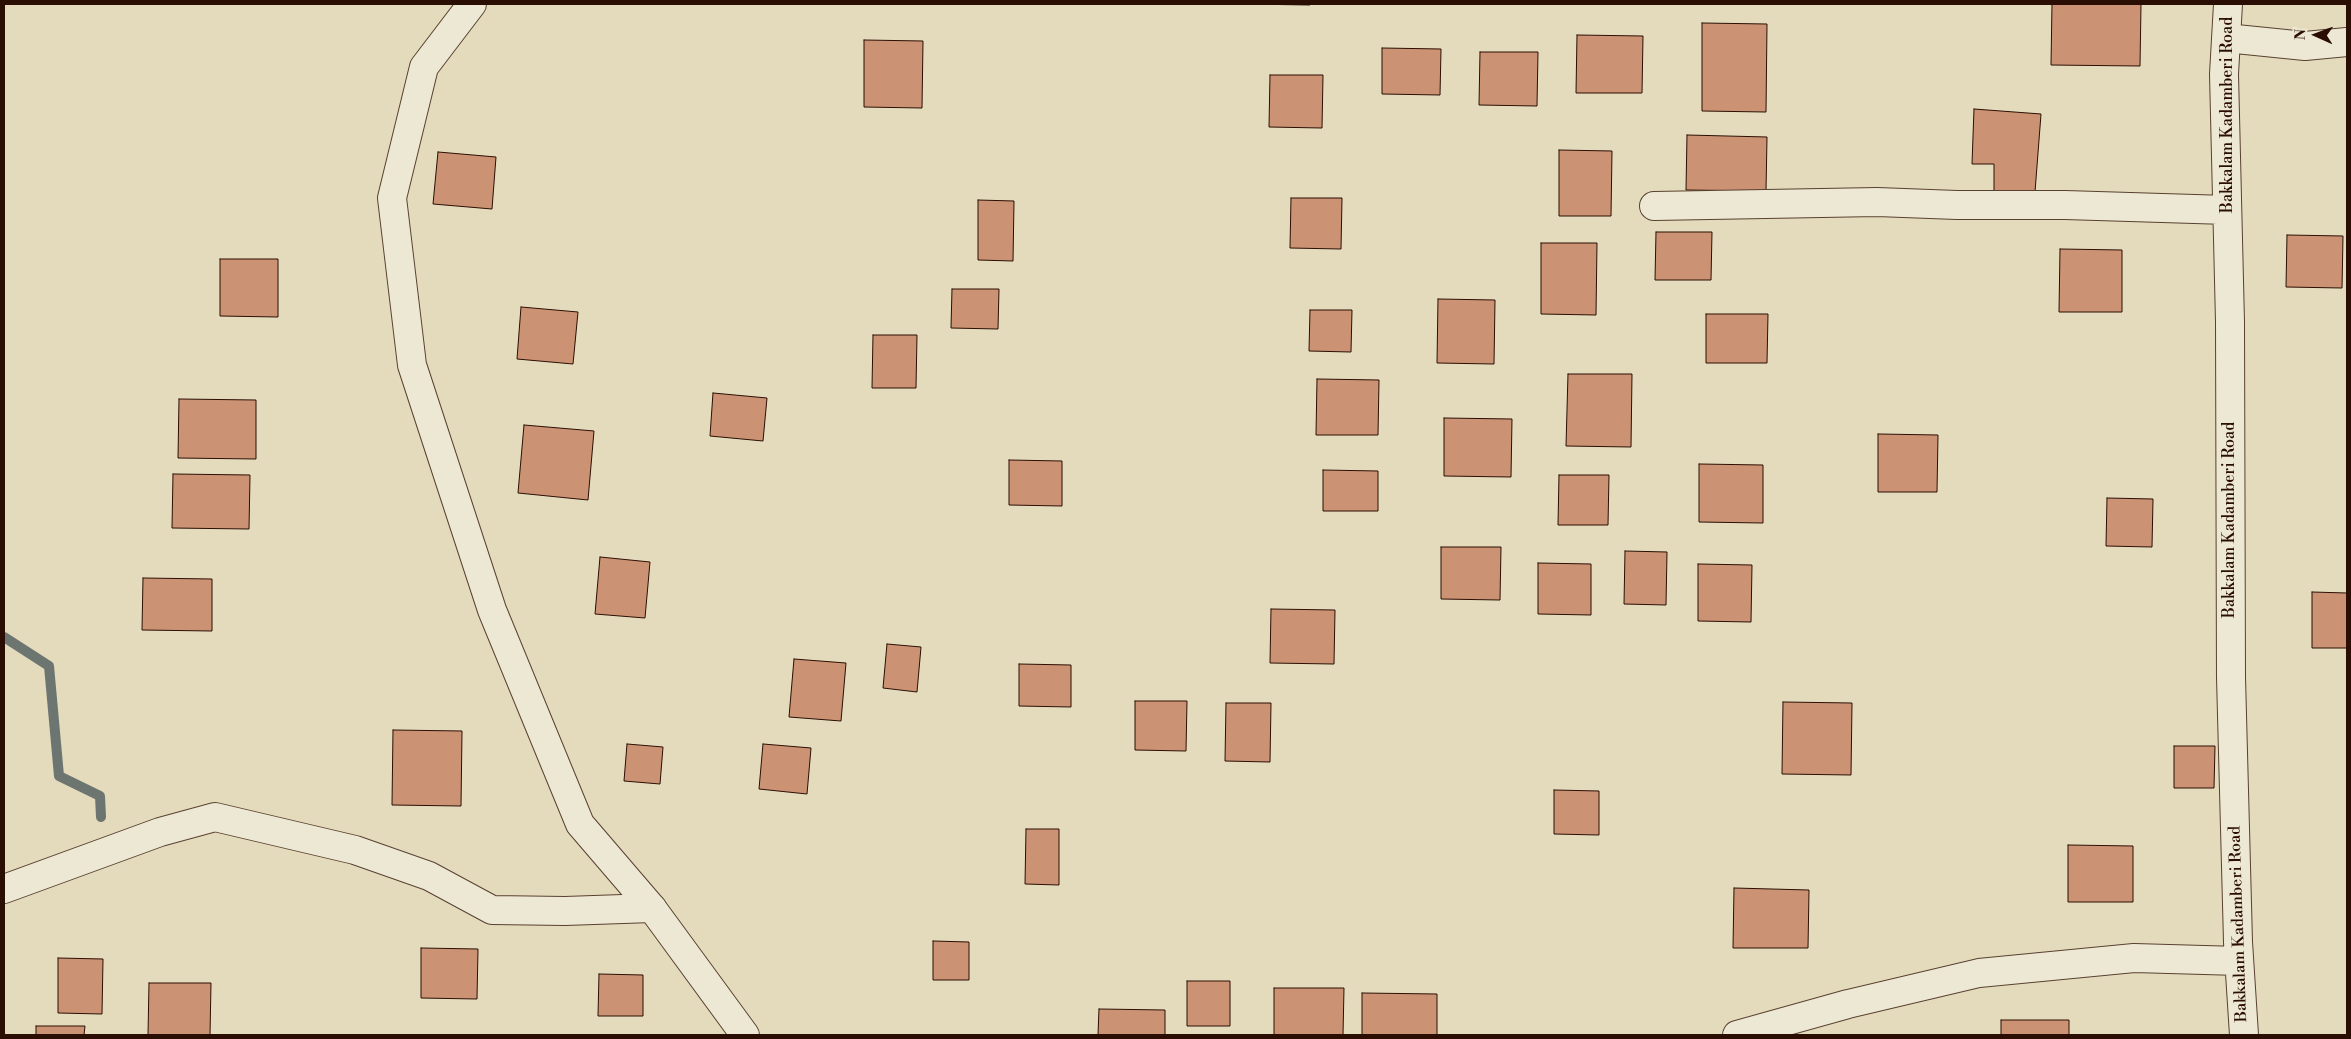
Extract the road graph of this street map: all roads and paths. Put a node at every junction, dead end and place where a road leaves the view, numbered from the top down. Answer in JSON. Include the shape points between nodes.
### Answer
{"nodes":[{"id":1,"x":472,"y":4,"type":"edge"},
{"id":2,"x":2228,"y":4,"type":"edge"},
{"id":3,"x":2226,"y":38,"type":"junction"},
{"id":4,"x":2347,"y":42,"type":"edge"},
{"id":5,"x":1654,"y":206,"type":"dead end"},
{"id":6,"x":2227,"y":210,"type":"junction"},
{"id":7,"x":4,"y":889,"type":"edge"},
{"id":8,"x":652,"y":908,"type":"junction"},
{"id":9,"x":2239,"y":961,"type":"junction"},
{"id":10,"x":745,"y":1035,"type":"edge"},
{"id":11,"x":1737,"y":1035,"type":"edge"},
{"id":12,"x":2244,"y":1035,"type":"edge"}],
"edges":[{"from":1,"to":8,"type":"street","via":[[424,67],[392,198],[412,365],[492,610],[580,824]]},
{"from":2,"to":3,"type":"street","name":"Bakkalam Kadamberi Road"},
{"from":3,"to":4,"type":"street","via":[[2305,46]]},
{"from":3,"to":6,"type":"street","name":"Bakkalam Kadamberi Road"},
{"from":5,"to":6,"type":"street","via":[[1877,202]]},
{"from":6,"to":9,"type":"street","name":"Bakkalam Kadamberi Road","via":[[2230,677]]},
{"from":7,"to":8,"type":"street","via":[[160,832],[215,817],[355,850],[429,876],[492,910]]},
{"from":8,"to":10,"type":"street"},
{"from":9,"to":11,"type":"street","via":[[2134,958],[1979,973]]},
{"from":9,"to":12,"type":"street","name":"Bakkalam Kadamberi Road"}]}
